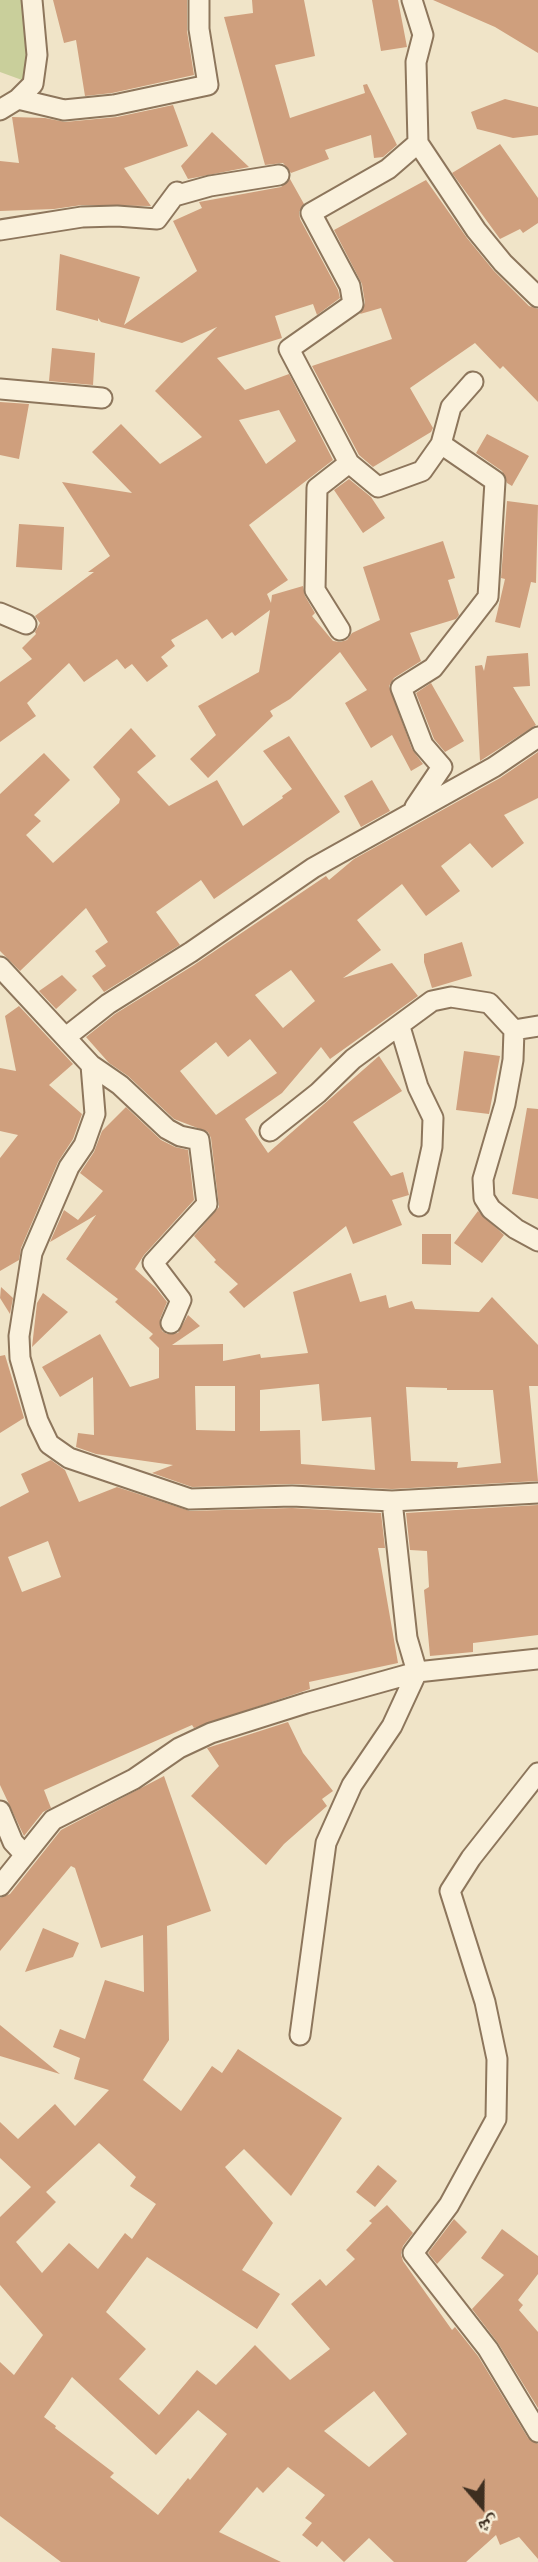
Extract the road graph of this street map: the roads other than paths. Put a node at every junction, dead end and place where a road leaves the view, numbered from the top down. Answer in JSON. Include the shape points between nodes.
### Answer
{"nodes":[{"id":1,"x":32,"y":0,"type":"edge"},
{"id":2,"x":199,"y":0,"type":"edge"},
{"id":3,"x":412,"y":0,"type":"edge"},
{"id":4,"x":18,"y":99,"type":"junction"},
{"id":5,"x":0,"y":110,"type":"edge"},
{"id":6,"x":418,"y":143,"type":"junction"},
{"id":7,"x":279,"y":175,"type":"dead end"},
{"id":8,"x":0,"y":230,"type":"edge"},
{"id":9,"x":538,"y":297,"type":"edge"},
{"id":10,"x":473,"y":382,"type":"dead end"},
{"id":11,"x":0,"y":389,"type":"edge"},
{"id":12,"x":102,"y":398,"type":"dead end"},
{"id":13,"x":441,"y":444,"type":"junction"},
{"id":14,"x":349,"y":463,"type":"junction"},
{"id":15,"x":0,"y":613,"type":"edge"},
{"id":16,"x":26,"y":625,"type":"dead end"},
{"id":17,"x":340,"y":630,"type":"dead end"},
{"id":18,"x":538,"y":737,"type":"edge"},
{"id":19,"x":412,"y":811,"type":"junction"},
{"id":20,"x":0,"y":967,"type":"edge"},
{"id":21,"x":538,"y":1026,"type":"edge"},
{"id":22,"x":400,"y":1027,"type":"junction"},
{"id":23,"x":514,"y":1030,"type":"junction"},
{"id":24,"x":66,"y":1037,"type":"junction"},
{"id":25,"x":91,"y":1065,"type":"junction"},
{"id":26,"x":270,"y":1132,"type":"dead end"},
{"id":27,"x":419,"y":1206,"type":"dead end"},
{"id":28,"x":538,"y":1241,"type":"edge"},
{"id":29,"x":171,"y":1323,"type":"dead end"},
{"id":30,"x":538,"y":1493,"type":"edge"},
{"id":31,"x":393,"y":1501,"type":"junction"},
{"id":32,"x":538,"y":1659,"type":"edge"},
{"id":33,"x":416,"y":1672,"type":"junction"},
{"id":34,"x":538,"y":1773,"type":"edge"},
{"id":35,"x":0,"y":1811,"type":"edge"},
{"id":36,"x":25,"y":1855,"type":"junction"},
{"id":37,"x":0,"y":1886,"type":"edge"},
{"id":38,"x":300,"y":2035,"type":"dead end"},
{"id":39,"x":538,"y":2432,"type":"edge"}],
"edges":[{"from":1,"to":4,"type":"street","via":[[37,55],[33,84]]},
{"from":2,"to":4,"type":"street","via":[[208,85],[114,105],[64,110]]},
{"from":3,"to":6,"type":"street","via":[[423,35],[416,62]]},
{"from":4,"to":5,"type":"street"},
{"from":6,"to":9,"type":"street","via":[[475,230]]},
{"from":6,"to":14,"type":"street","via":[[388,169],[310,213],[350,286],[352,304],[289,349]]},
{"from":7,"to":8,"type":"street","via":[[177,192],[157,219],[82,217]]},
{"from":10,"to":13,"type":"street","via":[[450,407]]},
{"from":11,"to":12,"type":"street"},
{"from":13,"to":14,"type":"street","via":[[422,471],[378,488]]},
{"from":13,"to":19,"type":"street","via":[[495,481],[488,597],[433,668],[401,688],[423,745],[442,767]]},
{"from":14,"to":17,"type":"street","via":[[317,488],[315,590]]},
{"from":15,"to":16,"type":"street"},
{"from":18,"to":19,"type":"street","via":[[494,767]]},
{"from":19,"to":24,"type":"street","via":[[313,868],[107,1004]]},
{"from":20,"to":24,"type":"street"},
{"from":21,"to":23,"type":"street"},
{"from":22,"to":23,"type":"street","via":[[432,1001],[452,997],[489,1003]]},
{"from":22,"to":26,"type":"street","via":[[353,1059]]},
{"from":22,"to":27,"type":"street","via":[[418,1087],[433,1118],[432,1147]]},
{"from":23,"to":28,"type":"street","via":[[505,1104],[483,1179],[484,1198],[516,1229]]},
{"from":24,"to":25,"type":"street"},
{"from":25,"to":29,"type":"street","via":[[167,1129],[199,1140],[207,1204],[153,1263],[181,1300]]},
{"from":25,"to":31,"type":"street","via":[[95,1114],[32,1253],[19,1336],[20,1358],[48,1444],[69,1458],[190,1499],[292,1496]]},
{"from":30,"to":31,"type":"street"},
{"from":31,"to":33,"type":"street","via":[[407,1638]]},
{"from":32,"to":33,"type":"street"},
{"from":33,"to":36,"type":"street","via":[[211,1733],[178,1748],[134,1779],[53,1820]]},
{"from":33,"to":38,"type":"street","via":[[392,1726],[352,1786],[326,1843]]},
{"from":34,"to":39,"type":"street","via":[[450,1891],[485,2002],[497,2059],[496,2119],[449,2205],[414,2253],[488,2349]]},
{"from":35,"to":36,"type":"street","via":[[13,1842]]},
{"from":36,"to":37,"type":"street"}]}
